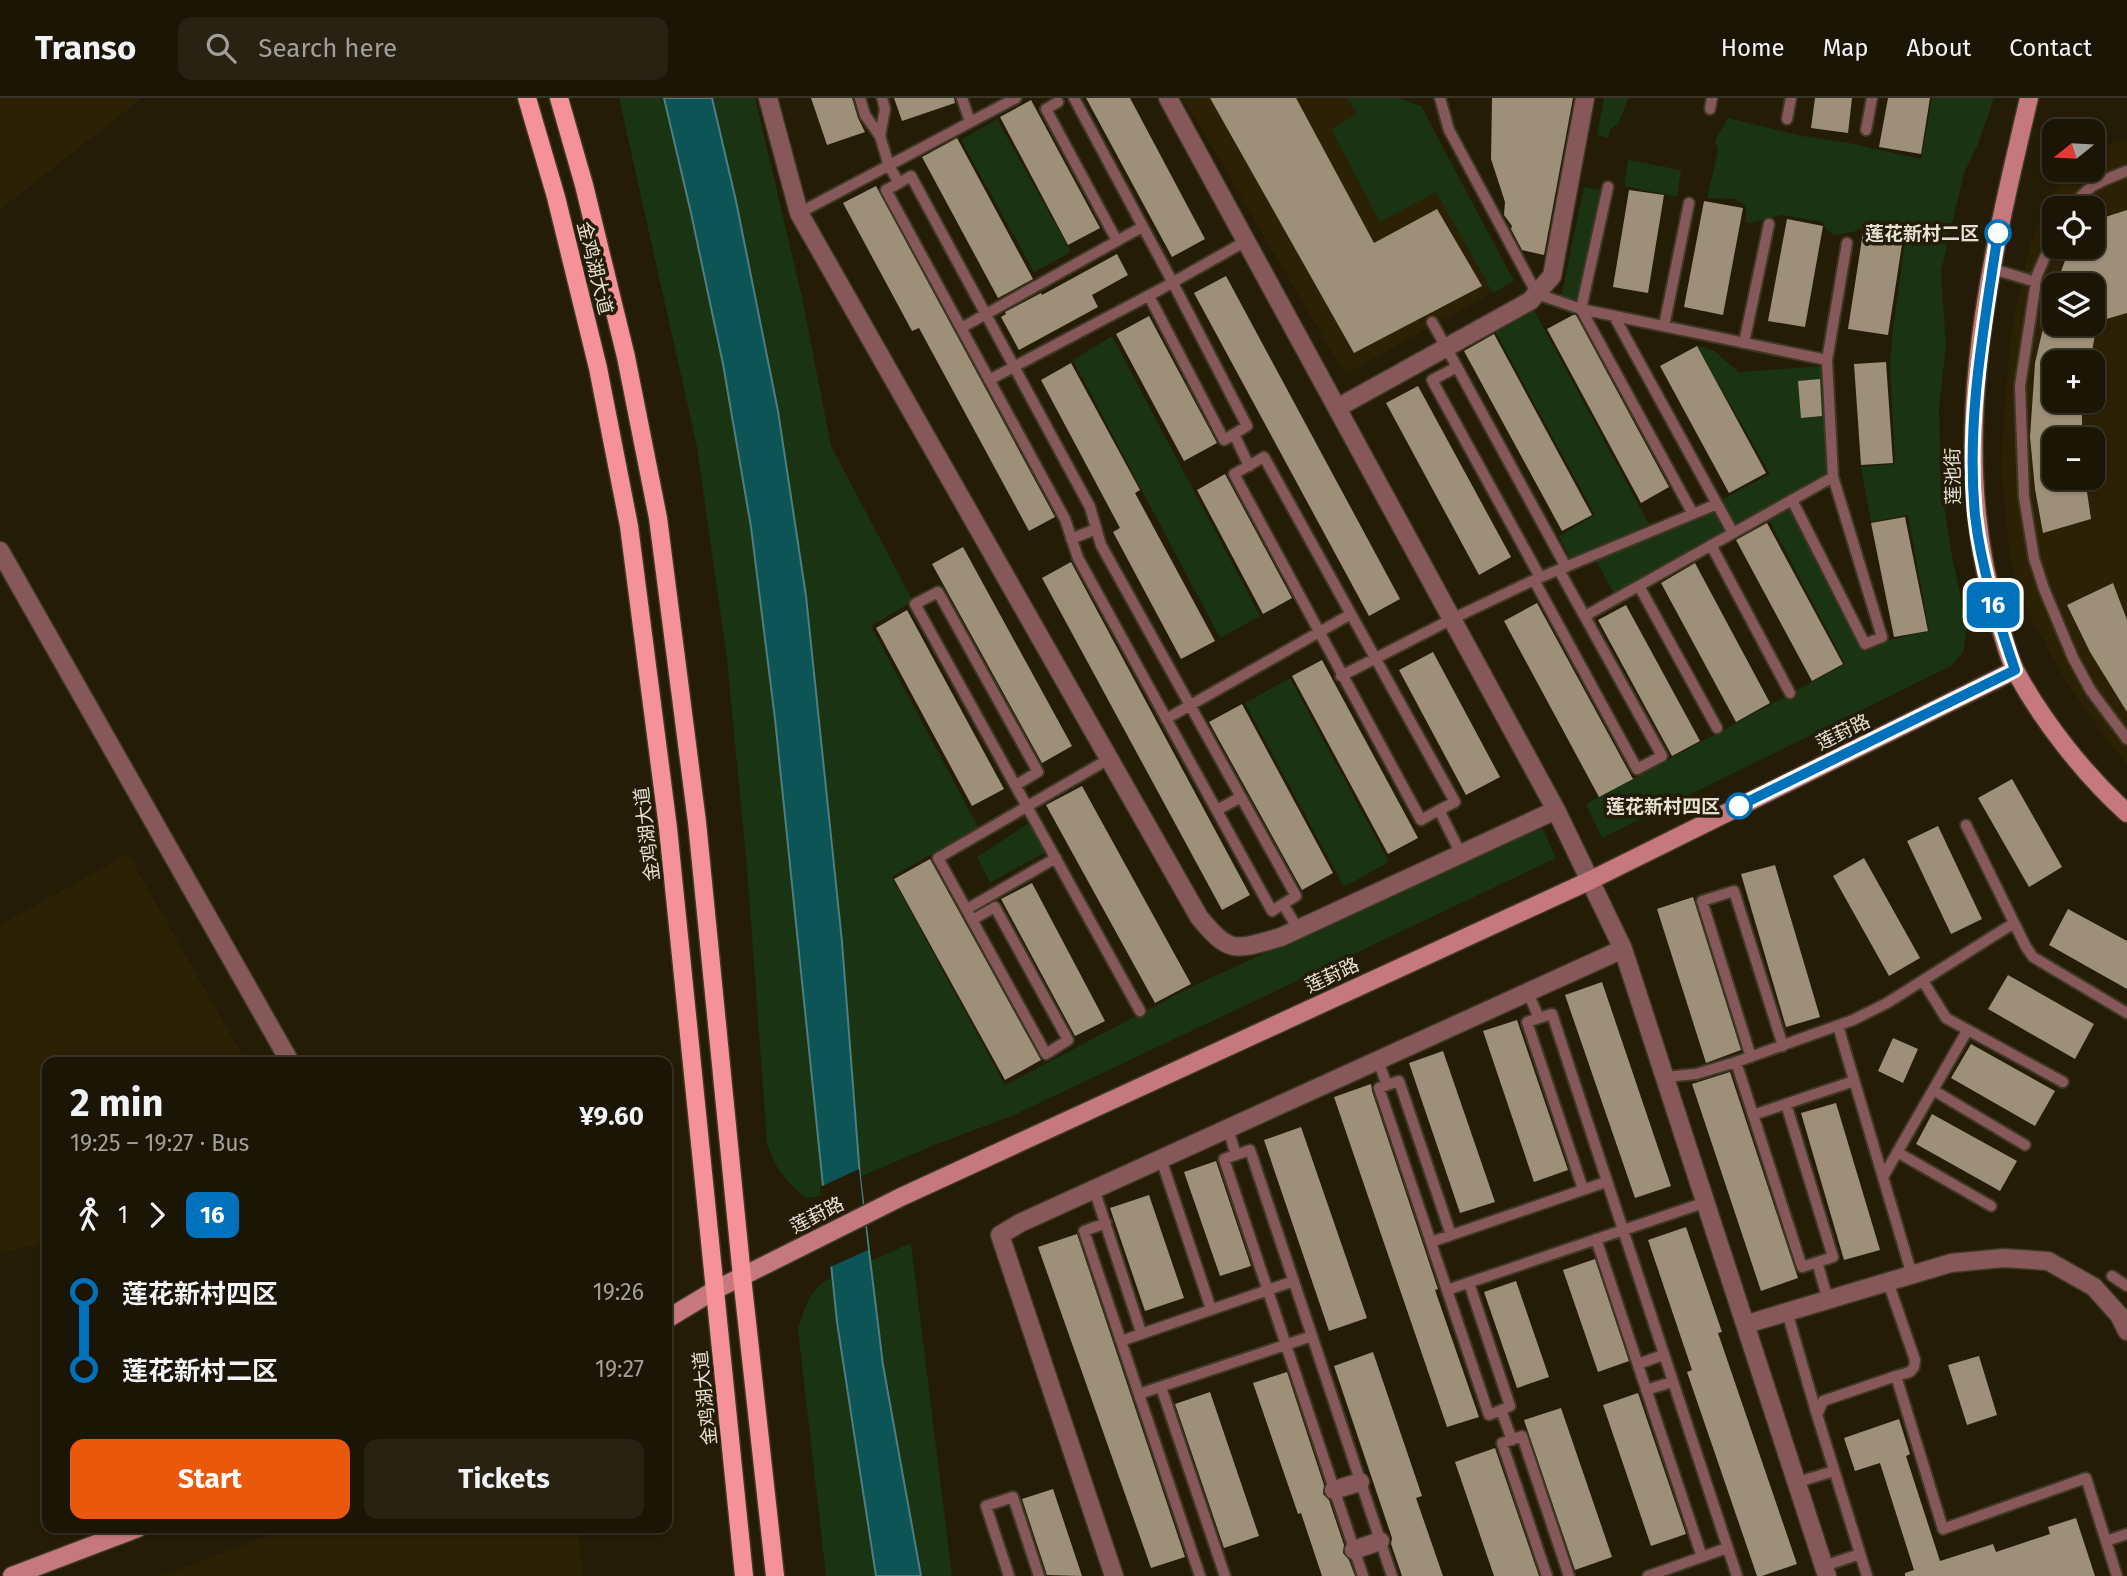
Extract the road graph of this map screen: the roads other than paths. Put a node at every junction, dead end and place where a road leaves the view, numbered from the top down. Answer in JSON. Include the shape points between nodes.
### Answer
{"nodes":[{"id":1,"x":527,"y":98,"type":"edge"},
{"id":2,"x":559,"y":98,"type":"edge"},
{"id":3,"x":768,"y":98,"type":"edge"},
{"id":4,"x":860,"y":98,"type":"edge"},
{"id":5,"x":882,"y":98,"type":"edge"},
{"id":6,"x":962,"y":98,"type":"edge"},
{"id":7,"x":1016,"y":98,"type":"edge"},
{"id":8,"x":1074,"y":98,"type":"edge"},
{"id":9,"x":1168,"y":98,"type":"edge"},
{"id":10,"x":1440,"y":98,"type":"edge"},
{"id":11,"x":1585,"y":98,"type":"edge"},
{"id":12,"x":1791,"y":98,"type":"edge"},
{"id":13,"x":1872,"y":98,"type":"edge"},
{"id":14,"x":2029,"y":98,"type":"edge"},
{"id":15,"x":1060,"y":99,"type":"edge"},
{"id":16,"x":1787,"y":119,"type":"dead end"},
{"id":17,"x":970,"y":122,"type":"junction"},
{"id":18,"x":1866,"y":130,"type":"dead end"},
{"id":19,"x":880,"y":136,"type":"junction"},
{"id":20,"x":888,"y":166,"type":"junction"},
{"id":21,"x":2127,"y":171,"type":"edge"},
{"id":22,"x":899,"y":183,"type":"junction"},
{"id":23,"x":1608,"y":187,"type":"dead end"},
{"id":24,"x":2080,"y":196,"type":"edge"},
{"id":25,"x":1689,"y":203,"type":"dead end"},
{"id":26,"x":799,"y":213,"type":"junction"},
{"id":27,"x":1769,"y":224,"type":"dead end"},
{"id":28,"x":1142,"y":228,"type":"junction"},
{"id":29,"x":1117,"y":241,"type":"junction"},
{"id":30,"x":1246,"y":241,"type":"junction"},
{"id":31,"x":1847,"y":243,"type":"dead end"},
{"id":32,"x":2045,"y":259,"type":"edge"},
{"id":33,"x":1993,"y":269,"type":"junction"},
{"id":34,"x":1173,"y":282,"type":"junction"},
{"id":35,"x":2036,"y":282,"type":"junction"},
{"id":36,"x":1537,"y":294,"type":"junction"},
{"id":37,"x":1149,"y":296,"type":"junction"},
{"id":38,"x":1581,"y":309,"type":"junction"},
{"id":39,"x":986,"y":314,"type":"junction"},
{"id":40,"x":1614,"y":316,"type":"junction"},
{"id":41,"x":1432,"y":322,"type":"dead end"},
{"id":42,"x":1664,"y":326,"type":"junction"},
{"id":43,"x":961,"y":328,"type":"junction"},
{"id":44,"x":1744,"y":343,"type":"junction"},
{"id":45,"x":1446,"y":348,"type":"junction"},
{"id":46,"x":1827,"y":360,"type":"junction"},
{"id":47,"x":1014,"y":367,"type":"junction"},
{"id":48,"x":1457,"y":367,"type":"junction"},
{"id":49,"x":989,"y":380,"type":"junction"},
{"id":50,"x":1337,"y":408,"type":"junction"},
{"id":51,"x":1234,"y":434,"type":"junction"},
{"id":52,"x":1249,"y":466,"type":"junction"},
{"id":53,"x":1833,"y":477,"type":"junction"},
{"id":54,"x":1792,"y":500,"type":"junction"},
{"id":55,"x":1717,"y":504,"type":"junction"},
{"id":56,"x":1693,"y":514,"type":"junction"},
{"id":57,"x":1096,"y":529,"type":"junction"},
{"id":58,"x":1732,"y":533,"type":"junction"},
{"id":59,"x":1071,"y":539,"type":"junction"},
{"id":60,"x":1711,"y":545,"type":"junction"},
{"id":61,"x":0,"y":551,"type":"edge"},
{"id":62,"x":1563,"y":568,"type":"junction"},
{"id":63,"x":1537,"y":578,"type":"junction"},
{"id":64,"x":1639,"y":586,"type":"junction"},
{"id":65,"x":1351,"y":614,"type":"junction"},
{"id":66,"x":1585,"y":616,"type":"junction"},
{"id":67,"x":1452,"y":619,"type":"junction"},
{"id":68,"x":1318,"y":633,"type":"junction"},
{"id":69,"x":1375,"y":658,"type":"junction"},
{"id":70,"x":2015,"y":670,"type":"junction"},
{"id":71,"x":1341,"y":676,"type":"junction"},
{"id":72,"x":1790,"y":693,"type":"dead end"},
{"id":73,"x":1190,"y":705,"type":"junction"},
{"id":74,"x":1166,"y":719,"type":"junction"},
{"id":75,"x":1717,"y":728,"type":"dead end"},
{"id":76,"x":2127,"y":739,"type":"edge"},
{"id":77,"x":1109,"y":758,"type":"junction"},
{"id":78,"x":1016,"y":785,"type":"junction"},
{"id":79,"x":1241,"y":797,"type":"junction"},
{"id":80,"x":1027,"y":806,"type":"junction"},
{"id":81,"x":1217,"y":810,"type":"junction"},
{"id":82,"x":1439,"y":810,"type":"junction"},
{"id":83,"x":1556,"y":810,"type":"junction"},
{"id":84,"x":2127,"y":813,"type":"edge"},
{"id":85,"x":1966,"y":825,"type":"dead end"},
{"id":86,"x":1461,"y":854,"type":"junction"},
{"id":87,"x":1056,"y":858,"type":"junction"},
{"id":88,"x":1591,"y":880,"type":"junction"},
{"id":89,"x":1283,"y":904,"type":"junction"},
{"id":90,"x":969,"y":915,"type":"junction"},
{"id":91,"x":2014,"y":923,"type":"junction"},
{"id":92,"x":1298,"y":929,"type":"junction"},
{"id":93,"x":1623,"y":949,"type":"junction"},
{"id":94,"x":1923,"y":981,"type":"junction"},
{"id":95,"x":1528,"y":993,"type":"junction"},
{"id":96,"x":1140,"y":1011,"type":"dead end"},
{"id":97,"x":2127,"y":1013,"type":"edge"},
{"id":98,"x":1539,"y":1018,"type":"junction"},
{"id":99,"x":1838,"y":1026,"type":"junction"},
{"id":100,"x":1967,"y":1031,"type":"junction"},
{"id":101,"x":1783,"y":1046,"type":"junction"},
{"id":102,"x":287,"y":1057,"type":"edge"},
{"id":103,"x":1751,"y":1057,"type":"junction"},
{"id":104,"x":1378,"y":1061,"type":"junction"},
{"id":105,"x":1736,"y":1062,"type":"junction"},
{"id":106,"x":1665,"y":1077,"type":"junction"},
{"id":107,"x":1854,"y":1081,"type":"junction"},
{"id":108,"x":2063,"y":1082,"type":"dead end"},
{"id":109,"x":1387,"y":1085,"type":"junction"},
{"id":110,"x":1933,"y":1090,"type":"junction"},
{"id":111,"x":1786,"y":1104,"type":"junction"},
{"id":112,"x":1753,"y":1115,"type":"junction"},
{"id":113,"x":1228,"y":1129,"type":"junction"},
{"id":114,"x":2025,"y":1144,"type":"dead end"},
{"id":115,"x":1897,"y":1152,"type":"junction"},
{"id":116,"x":1236,"y":1155,"type":"junction"},
{"id":117,"x":1161,"y":1159,"type":"junction"},
{"id":118,"x":1883,"y":1177,"type":"junction"},
{"id":119,"x":1606,"y":1182,"type":"junction"},
{"id":120,"x":1094,"y":1189,"type":"junction"},
{"id":121,"x":1583,"y":1189,"type":"junction"},
{"id":122,"x":1706,"y":1202,"type":"junction"},
{"id":123,"x":1991,"y":1206,"type":"dead end"},
{"id":124,"x":1105,"y":1223,"type":"junction"},
{"id":125,"x":1621,"y":1230,"type":"junction"},
{"id":126,"x":1451,"y":1235,"type":"junction"},
{"id":127,"x":1596,"y":1239,"type":"junction"},
{"id":128,"x":1431,"y":1242,"type":"junction"},
{"id":129,"x":1817,"y":1262,"type":"junction"},
{"id":130,"x":1912,"y":1275,"type":"junction"},
{"id":131,"x":2112,"y":1276,"type":"dead end"},
{"id":132,"x":742,"y":1277,"type":"junction"},
{"id":133,"x":1294,"y":1281,"type":"junction"},
{"id":134,"x":1888,"y":1282,"type":"junction"},
{"id":135,"x":1469,"y":1283,"type":"junction"},
{"id":136,"x":2127,"y":1286,"type":"edge"},
{"id":137,"x":715,"y":1290,"type":"junction"},
{"id":138,"x":1268,"y":1290,"type":"junction"},
{"id":139,"x":1447,"y":1290,"type":"junction"},
{"id":140,"x":1828,"y":1300,"type":"junction"},
{"id":141,"x":1211,"y":1309,"type":"junction"},
{"id":142,"x":1787,"y":1312,"type":"junction"},
{"id":143,"x":672,"y":1316,"type":"edge"},
{"id":144,"x":1747,"y":1324,"type":"junction"},
{"id":145,"x":2127,"y":1331,"type":"edge"},
{"id":146,"x":1141,"y":1332,"type":"junction"},
{"id":147,"x":1312,"y":1336,"type":"junction"},
{"id":148,"x":1121,"y":1341,"type":"junction"},
{"id":149,"x":1286,"y":1345,"type":"junction"},
{"id":150,"x":1663,"y":1355,"type":"junction"},
{"id":151,"x":1638,"y":1363,"type":"junction"},
{"id":152,"x":1896,"y":1376,"type":"junction"},
{"id":153,"x":1672,"y":1382,"type":"junction"},
{"id":154,"x":1161,"y":1387,"type":"junction"},
{"id":155,"x":1646,"y":1390,"type":"junction"},
{"id":156,"x":1139,"y":1394,"type":"junction"},
{"id":157,"x":1501,"y":1410,"type":"junction"},
{"id":158,"x":1817,"y":1415,"type":"junction"},
{"id":159,"x":1512,"y":1440,"type":"junction"},
{"id":160,"x":1835,"y":1471,"type":"junction"},
{"id":161,"x":1360,"y":1482,"type":"junction"},
{"id":162,"x":1798,"y":1482,"type":"junction"},
{"id":163,"x":1334,"y":1490,"type":"junction"},
{"id":164,"x":125,"y":1533,"type":"edge"},
{"id":165,"x":2127,"y":1534,"type":"edge"},
{"id":166,"x":1380,"y":1541,"type":"junction"},
{"id":167,"x":2106,"y":1541,"type":"junction"},
{"id":168,"x":1727,"y":1548,"type":"junction"},
{"id":169,"x":1354,"y":1550,"type":"junction"},
{"id":170,"x":1860,"y":1554,"type":"junction"},
{"id":171,"x":1702,"y":1557,"type":"junction"},
{"id":172,"x":1826,"y":1571,"type":"edge"},
{"id":173,"x":12,"y":1576,"type":"edge"},
{"id":174,"x":744,"y":1576,"type":"edge"},
{"id":175,"x":775,"y":1576,"type":"edge"},
{"id":176,"x":1009,"y":1576,"type":"edge"},
{"id":177,"x":1039,"y":1576,"type":"edge"},
{"id":178,"x":1114,"y":1576,"type":"edge"},
{"id":179,"x":1200,"y":1576,"type":"edge"},
{"id":180,"x":1224,"y":1576,"type":"edge"},
{"id":181,"x":1363,"y":1576,"type":"edge"},
{"id":182,"x":1391,"y":1576,"type":"edge"},
{"id":183,"x":1547,"y":1576,"type":"edge"},
{"id":184,"x":1569,"y":1576,"type":"edge"},
{"id":185,"x":1648,"y":1576,"type":"edge"},
{"id":186,"x":1737,"y":1576,"type":"edge"},
{"id":187,"x":1867,"y":1576,"type":"edge"},
{"id":188,"x":2117,"y":1576,"type":"edge"}],
"edges":[{"from":1,"to":137,"type":"main road","name":"金鸡湖大道","via":[[597,368],[629,526],[668,828]]},
{"from":2,"to":132,"type":"main road","name":"金鸡湖大道","via":[[626,357],[658,518],[697,822]]},
{"from":3,"to":26,"type":"street"},
{"from":4,"to":19,"type":"lane"},
{"from":5,"to":19,"type":"lane","via":[[885,109]]},
{"from":6,"to":17,"type":"lane"},
{"from":7,"to":17,"type":"lane"},
{"from":8,"to":28,"type":"lane"},
{"from":9,"to":30,"type":"street"},
{"from":10,"to":36,"type":"lane","via":[[1450,130]]},
{"from":11,"to":36,"type":"street","via":[[1552,276]]},
{"from":12,"to":16,"type":"lane"},
{"from":13,"to":18,"type":"lane"},
{"from":14,"to":33,"type":"main road","name":"莲池街"},
{"from":15,"to":29,"type":"lane","via":[[1046,110]]},
{"from":17,"to":20,"type":"lane"},
{"from":19,"to":20,"type":"lane"},
{"from":20,"to":22,"type":"lane"},
{"from":20,"to":26,"type":"lane"},
{"from":21,"to":24,"type":"lane","via":[[2098,182]]},
{"from":22,"to":39,"type":"lane","via":[[911,176]]},
{"from":22,"to":43,"type":"lane","via":[[886,190]]},
{"from":23,"to":38,"type":"lane"},
{"from":25,"to":42,"type":"lane"},
{"from":26,"to":77,"type":"street"},
{"from":27,"to":44,"type":"lane"},
{"from":28,"to":29,"type":"lane"},
{"from":28,"to":34,"type":"lane"},
{"from":29,"to":39,"type":"lane"},
{"from":30,"to":34,"type":"lane"},
{"from":30,"to":50,"type":"street"},
{"from":31,"to":46,"type":"lane"},
{"from":32,"to":35,"type":"lane"},
{"from":33,"to":35,"type":"lane"},
{"from":33,"to":70,"type":"main road","name":"莲池街","via":[[1977,378],[1975,515],[1992,602]]},
{"from":34,"to":37,"type":"lane"},
{"from":34,"to":51,"type":"lane","via":[[1247,426]]},
{"from":35,"to":76,"type":"lane","via":[[2020,386],[2024,491],[2034,558],[2073,658]]},
{"from":36,"to":38,"type":"lane"},
{"from":36,"to":45,"type":"street"},
{"from":37,"to":47,"type":"lane"},
{"from":37,"to":51,"type":"lane","via":[[1224,440]]},
{"from":38,"to":40,"type":"lane"},
{"from":38,"to":56,"type":"lane"},
{"from":39,"to":43,"type":"lane"},
{"from":39,"to":47,"type":"lane"},
{"from":40,"to":42,"type":"lane"},
{"from":40,"to":55,"type":"lane"},
{"from":41,"to":45,"type":"lane"},
{"from":42,"to":44,"type":"lane"},
{"from":43,"to":49,"type":"lane"},
{"from":44,"to":46,"type":"lane"},
{"from":45,"to":48,"type":"lane"},
{"from":45,"to":50,"type":"street"},
{"from":46,"to":53,"type":"lane"},
{"from":47,"to":49,"type":"lane"},
{"from":47,"to":57,"type":"lane","via":[[1090,508]]},
{"from":48,"to":62,"type":"lane"},
{"from":48,"to":63,"type":"lane","via":[[1432,380]]},
{"from":49,"to":59,"type":"lane","via":[[1065,519]]},
{"from":50,"to":67,"type":"street"},
{"from":51,"to":52,"type":"lane"},
{"from":52,"to":65,"type":"lane","via":[[1264,457]]},
{"from":52,"to":68,"type":"lane","via":[[1234,474]]},
{"from":53,"to":54,"type":"lane"},
{"from":53,"to":54,"type":"lane","via":[[1882,637],[1865,644]]},
{"from":54,"to":58,"type":"lane"},
{"from":55,"to":56,"type":"lane"},
{"from":55,"to":58,"type":"lane"},
{"from":56,"to":62,"type":"lane"},
{"from":57,"to":59,"type":"lane"},
{"from":57,"to":73,"type":"lane"},
{"from":58,"to":60,"type":"lane"},
{"from":59,"to":74,"type":"lane"},
{"from":60,"to":64,"type":"lane"},
{"from":60,"to":72,"type":"lane"},
{"from":61,"to":102,"type":"street"},
{"from":62,"to":63,"type":"lane"},
{"from":62,"to":66,"type":"lane"},
{"from":63,"to":66,"type":"lane","via":[[1637,769],[1662,756]]},
{"from":63,"to":67,"type":"lane"},
{"from":64,"to":66,"type":"lane"},
{"from":64,"to":75,"type":"lane"},
{"from":65,"to":68,"type":"lane"},
{"from":65,"to":69,"type":"lane"},
{"from":67,"to":69,"type":"lane"},
{"from":67,"to":83,"type":"street"},
{"from":68,"to":71,"type":"lane"},
{"from":68,"to":73,"type":"lane"},
{"from":69,"to":71,"type":"lane"},
{"from":69,"to":82,"type":"lane","via":[[1455,802]]},
{"from":70,"to":84,"type":"main road","name":"莲池街","via":[[2064,746]]},
{"from":70,"to":88,"type":"main road","name":"莲葑路"},
{"from":71,"to":82,"type":"lane","via":[[1421,820]]},
{"from":73,"to":74,"type":"lane"},
{"from":73,"to":79,"type":"lane"},
{"from":74,"to":81,"type":"lane"},
{"from":77,"to":80,"type":"lane"},
{"from":77,"to":92,"type":"street","via":[[1199,917],[1217,940],[1232,947],[1251,946]]},
{"from":78,"to":78,"type":"lane","via":[[1038,772],[938,592],[915,604]]},
{"from":78,"to":80,"type":"lane"},
{"from":79,"to":81,"type":"lane"},
{"from":79,"to":89,"type":"lane","via":[[1296,896]]},
{"from":80,"to":87,"type":"lane"},
{"from":80,"to":90,"type":"lane","via":[[938,858]]},
{"from":81,"to":89,"type":"lane","via":[[1272,911]]},
{"from":82,"to":86,"type":"lane"},
{"from":83,"to":86,"type":"street"},
{"from":83,"to":88,"type":"street"},
{"from":85,"to":91,"type":"lane"},
{"from":86,"to":92,"type":"street"},
{"from":87,"to":90,"type":"lane"},
{"from":87,"to":96,"type":"lane"},
{"from":88,"to":93,"type":"street"},
{"from":88,"to":132,"type":"main road","name":"莲葑路","via":[[901,1197]]},
{"from":89,"to":92,"type":"lane"},
{"from":90,"to":90,"type":"lane","via":[[995,907],[1068,1040],[1046,1054]]},
{"from":91,"to":94,"type":"lane"},
{"from":91,"to":97,"type":"lane","via":[[2033,957]]},
{"from":93,"to":95,"type":"street"},
{"from":93,"to":106,"type":"street"},
{"from":94,"to":99,"type":"lane"},
{"from":94,"to":100,"type":"lane","via":[[1946,1018]]},
{"from":95,"to":98,"type":"lane"},
{"from":95,"to":104,"type":"street"},
{"from":98,"to":119,"type":"lane","via":[[1552,1014]]},
{"from":98,"to":121,"type":"lane","via":[[1527,1022]]},
{"from":99,"to":101,"type":"lane"},
{"from":99,"to":107,"type":"lane"},
{"from":100,"to":108,"type":"lane"},
{"from":100,"to":110,"type":"lane"},
{"from":101,"to":103,"type":"lane"},
{"from":101,"to":103,"type":"lane","via":[[1734,891],[1702,901]]},
{"from":103,"to":105,"type":"lane"},
{"from":104,"to":109,"type":"lane"},
{"from":104,"to":113,"type":"street"},
{"from":105,"to":106,"type":"lane"},
{"from":105,"to":112,"type":"lane"},
{"from":106,"to":122,"type":"street"},
{"from":107,"to":111,"type":"lane"},
{"from":107,"to":118,"type":"lane"},
{"from":109,"to":126,"type":"lane","via":[[1399,1081]]},
{"from":109,"to":128,"type":"lane","via":[[1379,1088]]},
{"from":110,"to":114,"type":"lane"},
{"from":110,"to":115,"type":"lane"},
{"from":111,"to":112,"type":"lane"},
{"from":111,"to":129,"type":"lane","via":[[1833,1256]]},
{"from":112,"to":129,"type":"lane","via":[[1802,1267]]},
{"from":113,"to":116,"type":"lane"},
{"from":113,"to":117,"type":"street"},
{"from":115,"to":118,"type":"lane"},
{"from":115,"to":123,"type":"lane"},
{"from":116,"to":133,"type":"lane","via":[[1250,1150]]},
{"from":116,"to":138,"type":"lane","via":[[1224,1159]]},
{"from":117,"to":120,"type":"street"},
{"from":117,"to":141,"type":"lane"},
{"from":118,"to":130,"type":"lane"},
{"from":119,"to":121,"type":"lane"},
{"from":119,"to":125,"type":"lane"},
{"from":120,"to":124,"type":"lane"},
{"from":120,"to":178,"type":"street","via":[[1000,1235]]},
{"from":121,"to":126,"type":"lane"},
{"from":122,"to":125,"type":"lane"},
{"from":122,"to":144,"type":"street"},
{"from":124,"to":146,"type":"lane"},
{"from":124,"to":148,"type":"lane","via":[[1084,1231]]},
{"from":125,"to":127,"type":"lane"},
{"from":125,"to":150,"type":"lane"},
{"from":126,"to":128,"type":"lane"},
{"from":127,"to":135,"type":"lane"},
{"from":127,"to":151,"type":"lane"},
{"from":128,"to":139,"type":"lane"},
{"from":129,"to":140,"type":"lane"},
{"from":130,"to":134,"type":"street"},
{"from":130,"to":145,"type":"street","via":[[1970,1261],[2048,1261],[2094,1287]]},
{"from":131,"to":136,"type":"lane"},
{"from":132,"to":137,"type":"main road","name":"莲葑路"},
{"from":132,"to":175,"type":"main road","name":"金鸡湖大道"},
{"from":133,"to":138,"type":"lane"},
{"from":133,"to":147,"type":"lane"},
{"from":134,"to":140,"type":"street"},
{"from":134,"to":152,"type":"lane","via":[[1915,1360],[1910,1371]]},
{"from":135,"to":139,"type":"lane"},
{"from":135,"to":157,"type":"lane","via":[[1510,1406]]},
{"from":137,"to":143,"type":"main road","name":"莲葑路"},
{"from":137,"to":174,"type":"main road","name":"金鸡湖大道"},
{"from":138,"to":141,"type":"lane"},
{"from":138,"to":149,"type":"lane"},
{"from":139,"to":157,"type":"lane","via":[[1489,1415]]},
{"from":140,"to":142,"type":"street"},
{"from":141,"to":146,"type":"lane"},
{"from":142,"to":144,"type":"street"},
{"from":142,"to":158,"type":"lane"},
{"from":144,"to":162,"type":"street"},
{"from":146,"to":148,"type":"lane"},
{"from":147,"to":149,"type":"lane"},
{"from":147,"to":161,"type":"lane"},
{"from":148,"to":156,"type":"lane"},
{"from":149,"to":154,"type":"lane"},
{"from":149,"to":163,"type":"lane"},
{"from":150,"to":151,"type":"lane"},
{"from":150,"to":153,"type":"lane"},
{"from":151,"to":155,"type":"lane"},
{"from":152,"to":158,"type":"lane","via":[[1823,1401]]},
{"from":152,"to":167,"type":"lane","via":[[1944,1529],[2086,1478]]},
{"from":153,"to":155,"type":"lane"},
{"from":153,"to":168,"type":"lane"},
{"from":154,"to":156,"type":"lane"},
{"from":154,"to":180,"type":"lane"},
{"from":155,"to":171,"type":"lane"},
{"from":156,"to":179,"type":"lane"},
{"from":157,"to":159,"type":"lane"},
{"from":158,"to":160,"type":"lane"},
{"from":159,"to":183,"type":"lane","via":[[1502,1443]]},
{"from":159,"to":184,"type":"lane","via":[[1521,1436]]},
{"from":160,"to":162,"type":"lane"},
{"from":160,"to":170,"type":"lane"},
{"from":161,"to":163,"type":"street"},
{"from":161,"to":166,"type":"lane"},
{"from":162,"to":172,"type":"street"},
{"from":163,"to":169,"type":"lane"},
{"from":164,"to":173,"type":"main road"},
{"from":165,"to":167,"type":"lane"},
{"from":166,"to":169,"type":"street"},
{"from":166,"to":182,"type":"lane"},
{"from":167,"to":188,"type":"lane"},
{"from":168,"to":171,"type":"lane"},
{"from":168,"to":186,"type":"lane"},
{"from":169,"to":181,"type":"lane"},
{"from":170,"to":172,"type":"lane"},
{"from":170,"to":187,"type":"lane"},
{"from":171,"to":185,"type":"lane"},
{"from":176,"to":177,"type":"lane","via":[[986,1506],[1013,1497]]}]}
